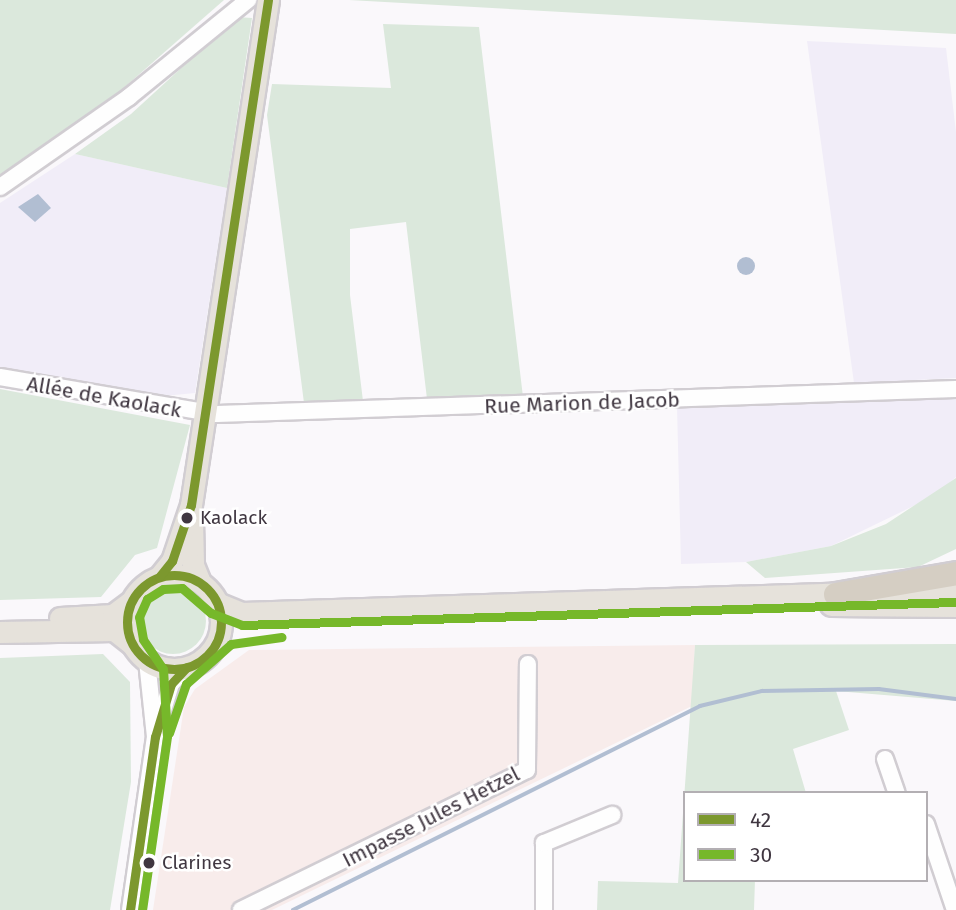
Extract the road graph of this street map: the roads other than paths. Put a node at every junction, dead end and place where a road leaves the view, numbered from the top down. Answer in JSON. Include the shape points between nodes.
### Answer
{"nodes":[{"id":1,"x":248,"y":0,"type":"edge"},
{"id":2,"x":268,"y":0,"type":"edge"},
{"id":3,"x":0,"y":187,"type":"edge"},
{"id":4,"x":0,"y":377,"type":"edge"},
{"id":5,"x":956,"y":388,"type":"edge"},
{"id":6,"x":208,"y":414,"type":"junction"},
{"id":7,"x":191,"y":505,"type":"junction"},
{"id":8,"x":956,"y":573,"type":"edge"},
{"id":9,"x":159,"y":576,"type":"junction"},
{"id":10,"x":200,"y":582,"type":"junction"},
{"id":11,"x":956,"y":590,"type":"edge"},
{"id":12,"x":835,"y":594,"type":"junction"},
{"id":13,"x":739,"y":598,"type":"junction"},
{"id":14,"x":130,"y":602,"type":"junction"},
{"id":15,"x":218,"y":603,"type":"junction"},
{"id":16,"x":356,"y":606,"type":"junction"},
{"id":17,"x":956,"y":606,"type":"edge"},
{"id":18,"x":0,"y":621,"type":"edge"},
{"id":19,"x":0,"y":632,"type":"edge"},
{"id":20,"x":218,"y":640,"type":"junction"},
{"id":21,"x":132,"y":644,"type":"junction"},
{"id":22,"x":147,"y":661,"type":"junction"},
{"id":23,"x":528,"y":664,"type":"dead end"},
{"id":24,"x":187,"y":667,"type":"junction"},
{"id":25,"x":155,"y":737,"type":"junction"},
{"id":26,"x":886,"y":759,"type":"dead end"},
{"id":27,"x":896,"y":791,"type":"edge"},
{"id":28,"x":612,"y":815,"type":"dead end"},
{"id":29,"x":928,"y":830,"type":"edge"},
{"id":30,"x":130,"y":910,"type":"edge"},
{"id":31,"x":240,"y":910,"type":"edge"},
{"id":32,"x":544,"y":910,"type":"edge"},
{"id":33,"x":955,"y":910,"type":"edge"}],
"edges":[{"from":1,"to":3,"type":"street","via":[[129,97]]},
{"from":2,"to":6,"type":"main road"},
{"from":4,"to":6,"type":"street","name":"Allée de Kaolack"},
{"from":5,"to":6,"type":"street","name":"Rue Marion de Jacob"},
{"from":6,"to":7,"type":"main road"},
{"from":7,"to":9,"type":"main road","via":[[172,561]]},
{"from":7,"to":10,"type":"main road","via":[[192,565]]},
{"from":8,"to":12,"type":"highway"},
{"from":9,"to":10,"type":"main road"},
{"from":9,"to":14,"type":"main road"},
{"from":10,"to":15,"type":"main road"},
{"from":11,"to":12,"type":"main road"},
{"from":12,"to":13,"type":"main road"},
{"from":13,"to":16,"type":"main road"},
{"from":13,"to":17,"type":"main road"},
{"from":14,"to":18,"type":"main road","via":[[114,615]]},
{"from":14,"to":21,"type":"main road"},
{"from":15,"to":16,"type":"main road","via":[[242,613]]},
{"from":15,"to":20,"type":"main road"},
{"from":16,"to":20,"type":"main road","via":[[289,625],[232,629]]},
{"from":19,"to":21,"type":"main road","via":[[114,631]]},
{"from":20,"to":24,"type":"main road"},
{"from":21,"to":22,"type":"main road"},
{"from":22,"to":24,"type":"main road"},
{"from":22,"to":25,"type":"street"},
{"from":23,"to":31,"type":"street","name":"Impasse Jules Hetzel","via":[[527,770]]},
{"from":24,"to":25,"type":"street","via":[[171,684]]},
{"from":25,"to":30,"type":"street"},
{"from":26,"to":27,"type":"street"},
{"from":28,"to":32,"type":"street","via":[[544,844]]},
{"from":29,"to":33,"type":"street"}]}
